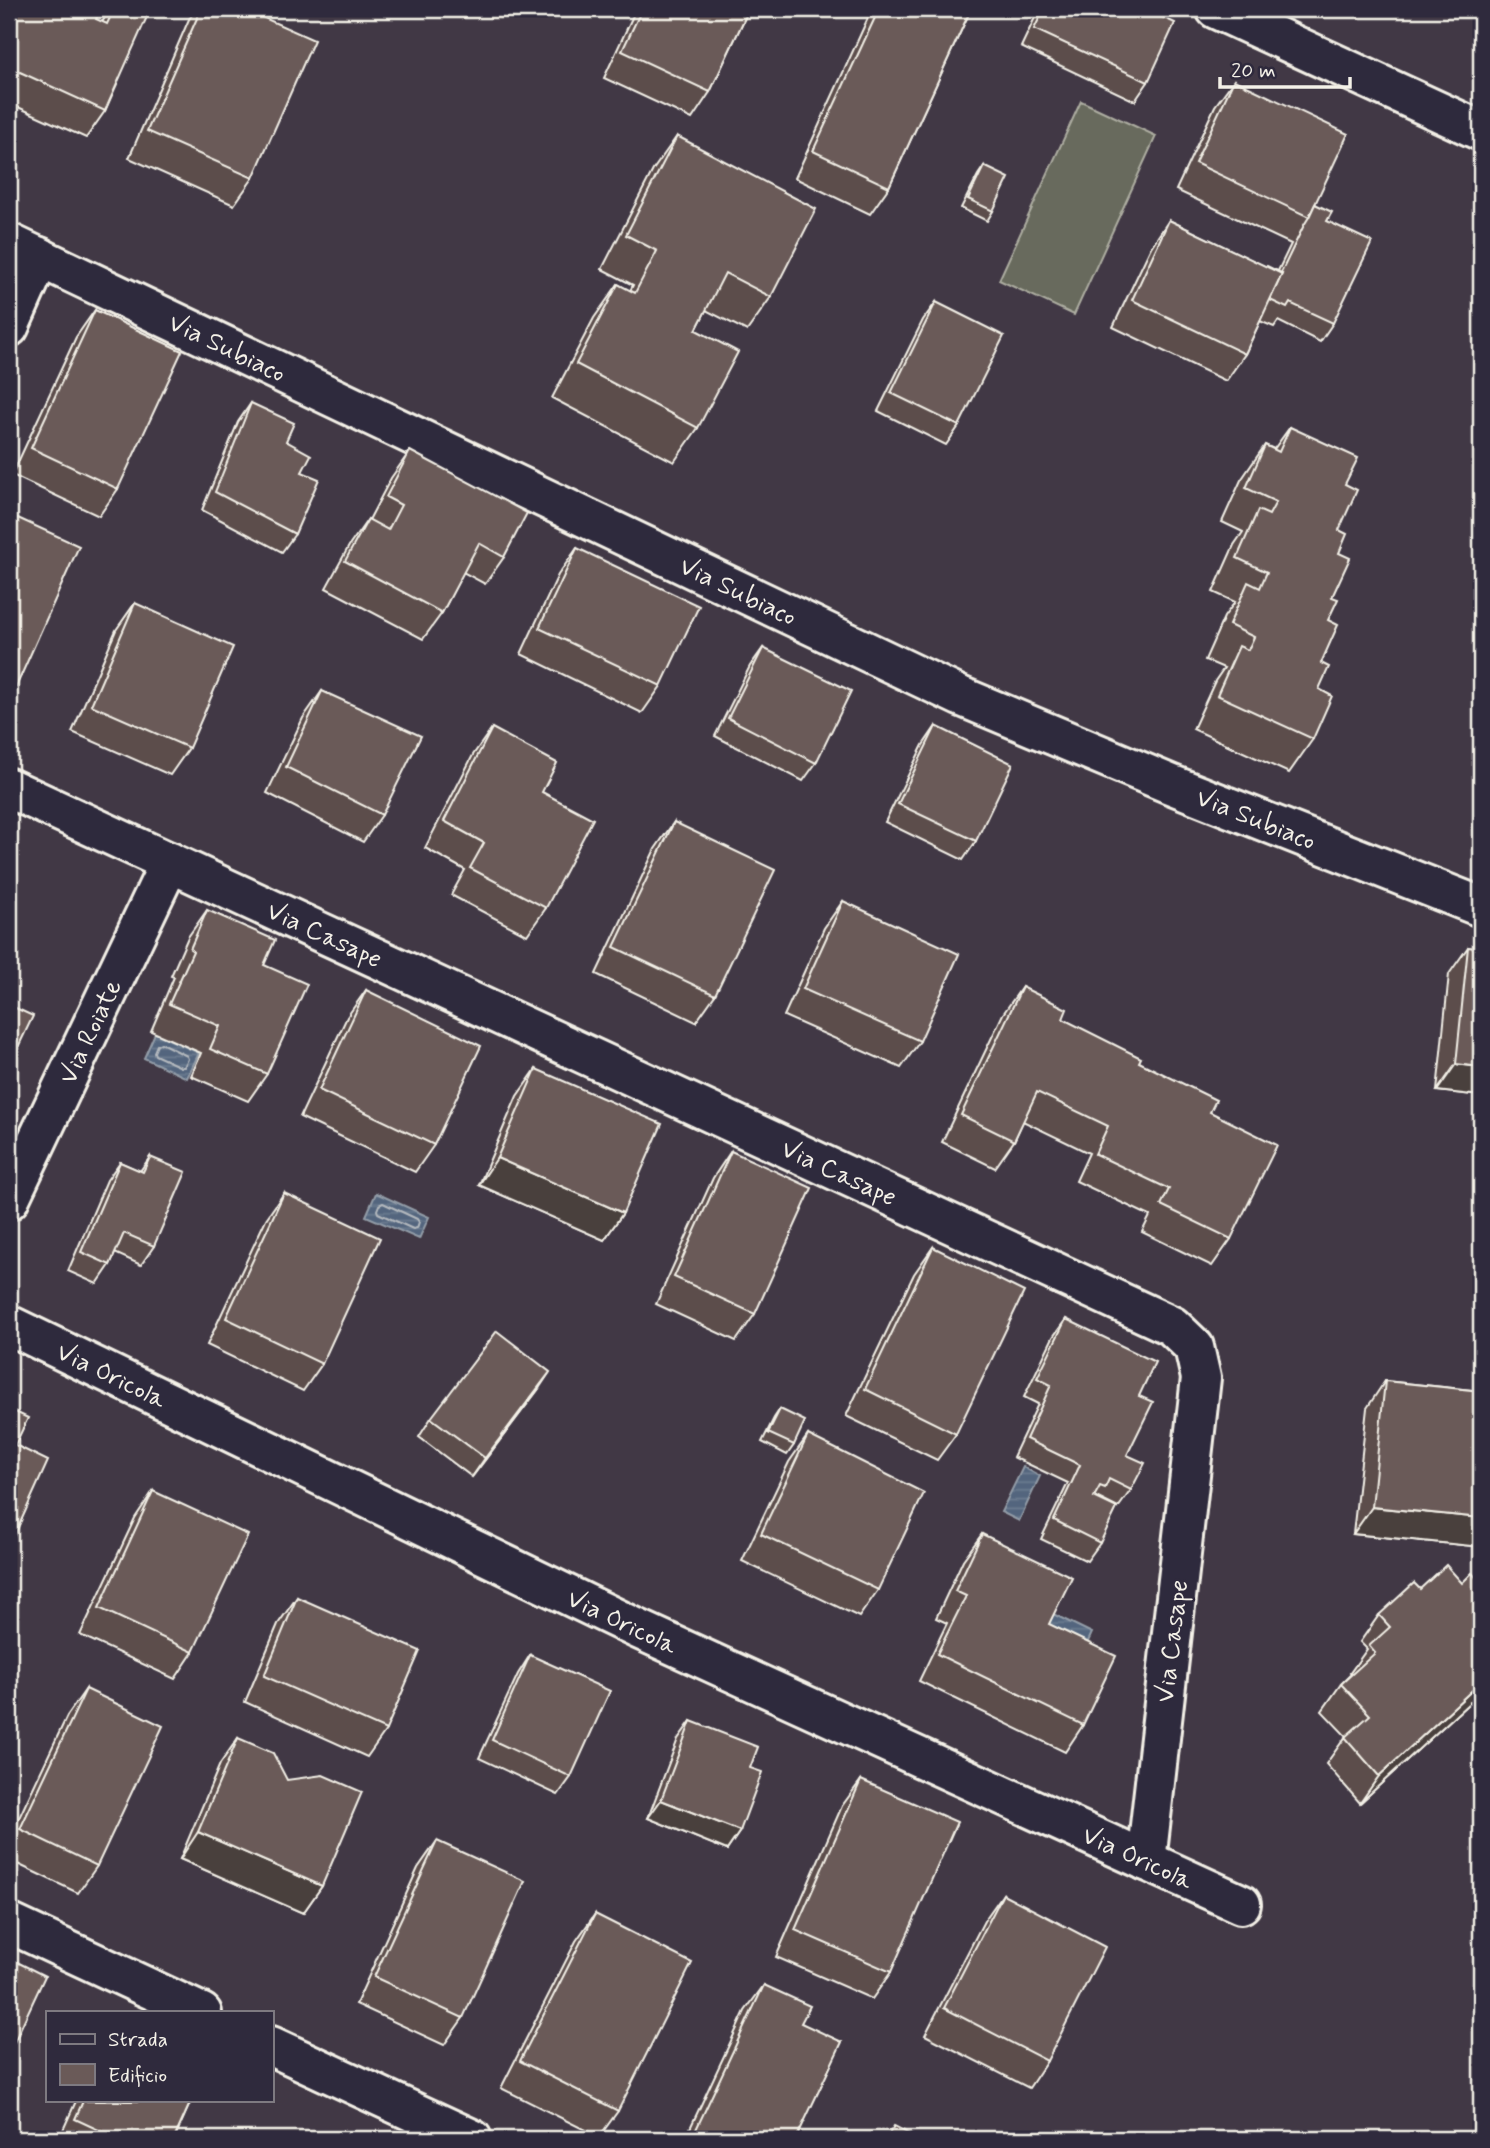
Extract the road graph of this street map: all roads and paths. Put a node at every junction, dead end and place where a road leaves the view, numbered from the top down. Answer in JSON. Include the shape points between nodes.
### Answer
{"nodes":[{"id":1,"x":1216,"y":9,"type":"edge"},
{"id":2,"x":1481,"y":131,"type":"edge"},
{"id":3,"x":24,"y":250,"type":"edge"},
{"id":4,"x":9,"y":327,"type":"edge"},
{"id":5,"x":9,"y":788,"type":"edge"},
{"id":6,"x":170,"y":862,"type":"junction"},
{"id":7,"x":1481,"y":907,"type":"edge"},
{"id":8,"x":9,"y":1200,"type":"edge"},
{"id":9,"x":9,"y":1325,"type":"edge"},
{"id":10,"x":1146,"y":1861,"type":"junction"},
{"id":11,"x":1241,"y":1904,"type":"dead end"},
{"id":12,"x":9,"y":1923,"type":"edge"},
{"id":13,"x":198,"y":2011,"type":"edge"},
{"id":14,"x":273,"y":2047,"type":"edge"},
{"id":15,"x":472,"y":2139,"type":"edge"}],
"edges":[{"from":1,"to":2,"type":"street"},
{"from":3,"to":4,"type":"street"},
{"from":3,"to":7,"type":"street","name":"Via Subiaco","via":[[960,696]]},
{"from":5,"to":6,"type":"street","name":"Via Casape"},
{"from":6,"to":8,"type":"street","name":"Via Roiate"},
{"from":6,"to":10,"type":"street","name":"Via Casape","via":[[1171,1326],[1194,1347],[1201,1378]]},
{"from":9,"to":10,"type":"street","name":"Via Oricola","via":[[636,1628]]},
{"from":10,"to":11,"type":"street","name":"Via Oricola"},
{"from":12,"to":13,"type":"street"},
{"from":14,"to":15,"type":"street"}]}
